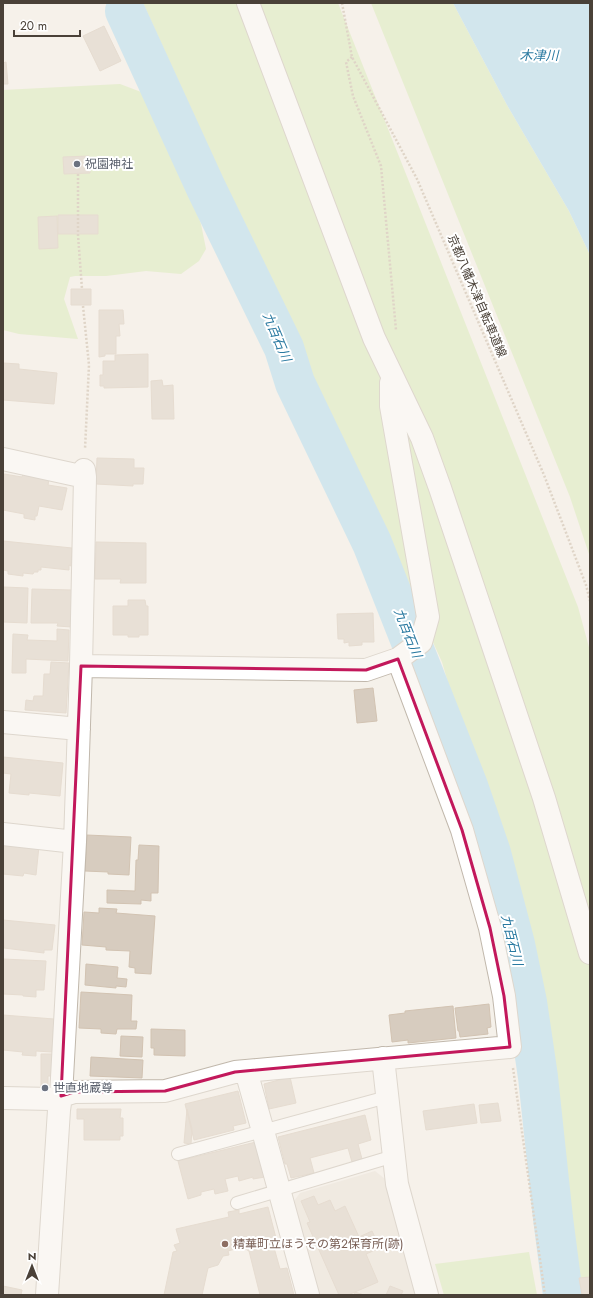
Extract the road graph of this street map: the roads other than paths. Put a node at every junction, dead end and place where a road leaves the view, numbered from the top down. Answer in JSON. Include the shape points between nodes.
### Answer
{"nodes":[{"id":1,"x":248,"y":3,"type":"edge"},
{"id":2,"x":390,"y":374,"type":"junction"},
{"id":3,"x":3,"y":459,"type":"edge"},
{"id":4,"x":398,"y":659,"type":"junction"},
{"id":5,"x":81,"y":666,"type":"junction"},
{"id":6,"x":3,"y":722,"type":"edge"},
{"id":7,"x":79,"y":728,"type":"junction"},
{"id":8,"x":3,"y":834,"type":"edge"},
{"id":9,"x":75,"y":842,"type":"junction"},
{"id":10,"x":590,"y":953,"type":"edge"},
{"id":11,"x":383,"y":1058,"type":"junction"},
{"id":12,"x":246,"y":1071,"type":"junction"},
{"id":13,"x":61,"y":1096,"type":"junction"},
{"id":14,"x":387,"y":1097,"type":"junction"},
{"id":15,"x":3,"y":1098,"type":"edge"},
{"id":16,"x":263,"y":1131,"type":"junction"},
{"id":17,"x":178,"y":1154,"type":"dead end"},
{"id":18,"x":394,"y":1156,"type":"junction"},
{"id":19,"x":279,"y":1190,"type":"junction"},
{"id":20,"x":237,"y":1203,"type":"dead end"},
{"id":21,"x":47,"y":1295,"type":"edge"},
{"id":22,"x":308,"y":1295,"type":"edge"},
{"id":23,"x":427,"y":1295,"type":"edge"}],
"edges":[{"from":1,"to":2,"type":"street","via":[[374,338]]},
{"from":2,"to":4,"type":"street","via":[[391,406],[428,617],[421,642]]},
{"from":2,"to":10,"type":"street","via":[[422,438],[440,488],[544,798]]},
{"from":3,"to":5,"type":"street","via":[[84,474]]},
{"from":4,"to":5,"type":"street","via":[[366,670]]},
{"from":4,"to":11,"type":"street","via":[[465,838],[490,928],[504,996],[510,1047]]},
{"from":5,"to":7,"type":"street"},
{"from":6,"to":7,"type":"street"},
{"from":7,"to":9,"type":"street"},
{"from":8,"to":9,"type":"street"},
{"from":9,"to":13,"type":"street"},
{"from":11,"to":12,"type":"street"},
{"from":11,"to":14,"type":"street"},
{"from":12,"to":13,"type":"street","via":[[166,1091],[74,1092]]},
{"from":12,"to":16,"type":"street"},
{"from":13,"to":15,"type":"street","via":[[52,1099]]},
{"from":13,"to":21,"type":"street"},
{"from":14,"to":16,"type":"lane"},
{"from":14,"to":18,"type":"street"},
{"from":16,"to":17,"type":"lane"},
{"from":16,"to":19,"type":"street"},
{"from":18,"to":19,"type":"lane"},
{"from":18,"to":23,"type":"street","via":[[397,1184]]},
{"from":19,"to":20,"type":"lane"},
{"from":19,"to":22,"type":"street"}]}
